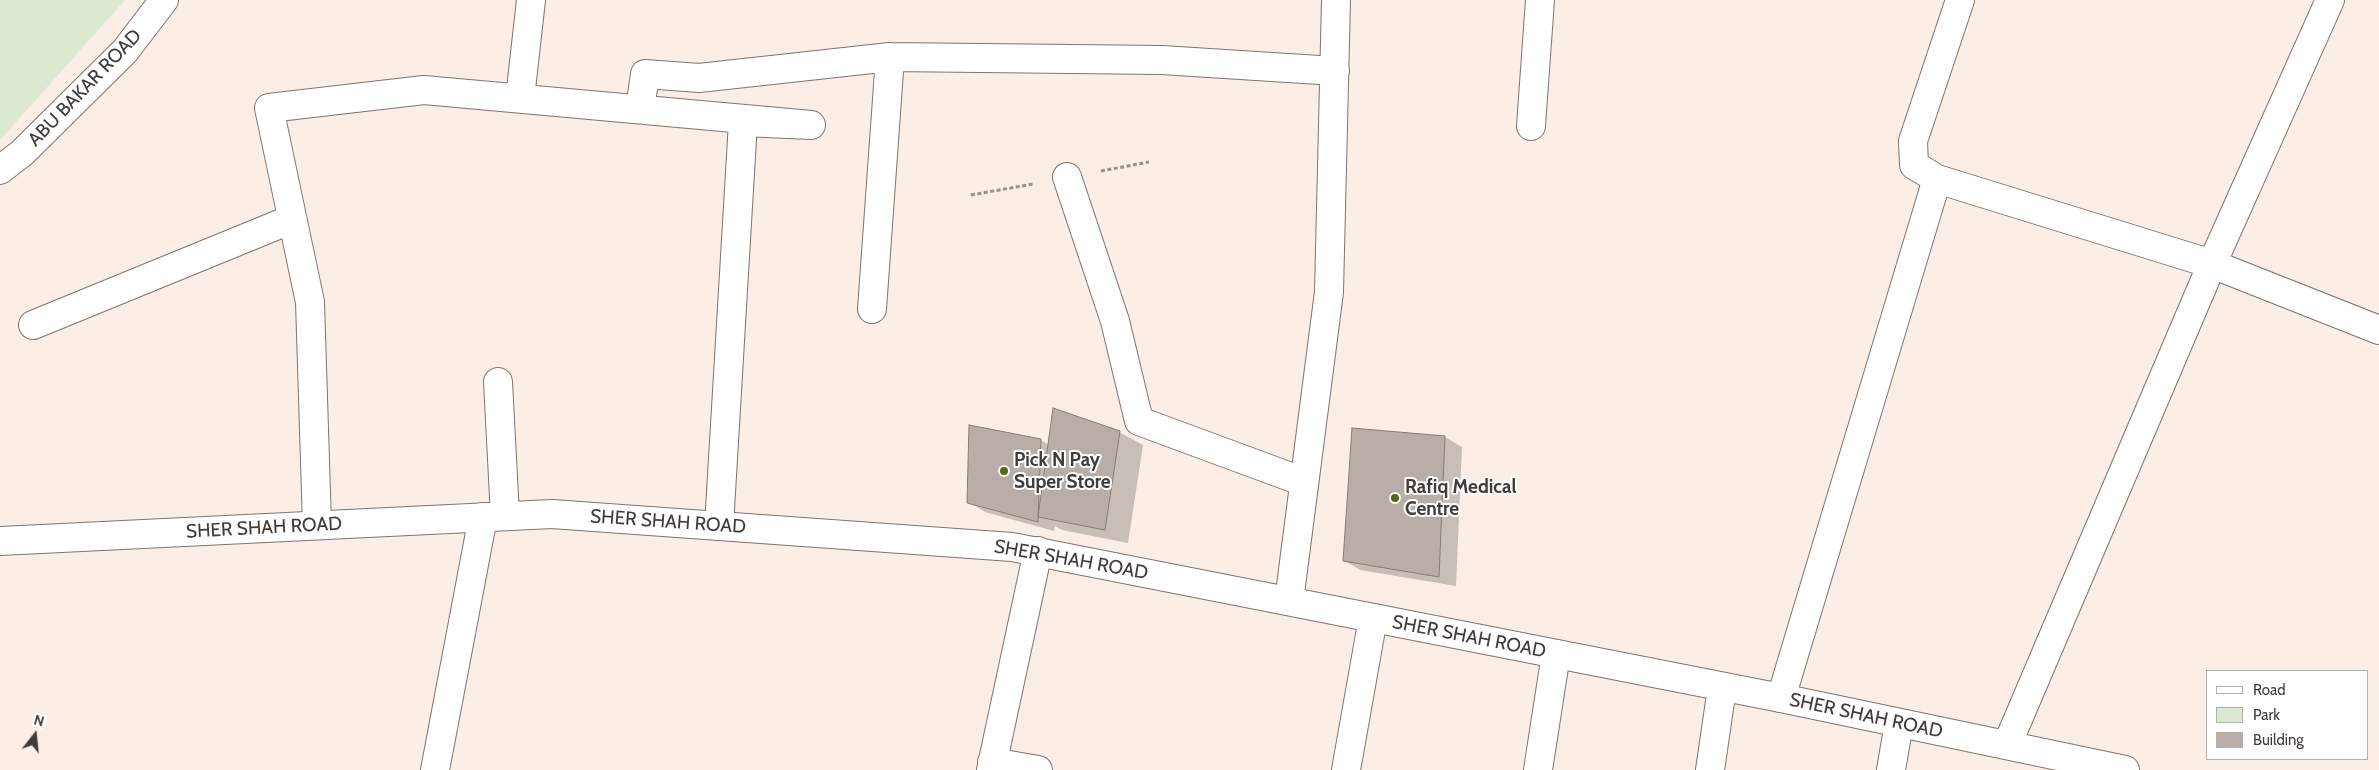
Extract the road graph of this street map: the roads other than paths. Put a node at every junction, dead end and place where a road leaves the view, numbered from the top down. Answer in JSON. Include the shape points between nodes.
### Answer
{"nodes":[{"id":1,"x":164,"y":0,"type":"edge"},
{"id":2,"x":531,"y":0,"type":"edge"},
{"id":3,"x":1336,"y":0,"type":"edge"},
{"id":4,"x":1540,"y":0,"type":"edge"},
{"id":5,"x":1960,"y":0,"type":"edge"},
{"id":6,"x":2330,"y":0,"type":"edge"},
{"id":7,"x":890,"y":57,"type":"junction"},
{"id":8,"x":1335,"y":72,"type":"junction"},
{"id":9,"x":520,"y":98,"type":"junction"},
{"id":10,"x":640,"y":109,"type":"junction"},
{"id":11,"x":1531,"y":126,"type":"dead end"},
{"id":12,"x":0,"y":170,"type":"edge"},
{"id":13,"x":1067,"y":177,"type":"dead end"},
{"id":14,"x":1937,"y":178,"type":"junction"},
{"id":15,"x":292,"y":219,"type":"junction"},
{"id":16,"x":2212,"y":264,"type":"junction"},
{"id":17,"x":872,"y":309,"type":"dead end"},
{"id":18,"x":33,"y":325,"type":"dead end"},
{"id":19,"x":2379,"y":330,"type":"edge"},
{"id":20,"x":498,"y":382,"type":"dead end"},
{"id":21,"x":1304,"y":482,"type":"junction"},
{"id":22,"x":494,"y":517,"type":"junction"},
{"id":23,"x":317,"y":525,"type":"junction"},
{"id":24,"x":718,"y":526,"type":"junction"},
{"id":25,"x":0,"y":541,"type":"edge"},
{"id":26,"x":1038,"y":551,"type":"junction"},
{"id":27,"x":1289,"y":602,"type":"junction"},
{"id":28,"x":1373,"y":618,"type":"junction"},
{"id":29,"x":1556,"y":654,"type":"junction"},
{"id":30,"x":1722,"y":688,"type":"junction"},
{"id":31,"x":1781,"y":698,"type":"junction"},
{"id":32,"x":1899,"y":723,"type":"junction"},
{"id":33,"x":2007,"y":745,"type":"junction"},
{"id":34,"x":991,"y":766,"type":"edge"},
{"id":35,"x":435,"y":770,"type":"edge"},
{"id":36,"x":1038,"y":770,"type":"edge"},
{"id":37,"x":1346,"y":770,"type":"edge"},
{"id":38,"x":1538,"y":770,"type":"edge"},
{"id":39,"x":1710,"y":770,"type":"edge"},
{"id":40,"x":1891,"y":770,"type":"edge"},
{"id":41,"x":2125,"y":770,"type":"edge"}],
"edges":[{"from":1,"to":12,"type":"street","name":"ABU BAKAR ROAD","via":[[111,64],[22,153]]},
{"from":2,"to":9,"type":"street"},
{"from":3,"to":8,"type":"street"},
{"from":4,"to":11,"type":"street"},
{"from":5,"to":14,"type":"street","via":[[1913,141],[1914,165]]},
{"from":6,"to":16,"type":"street"},
{"from":7,"to":8,"type":"street","via":[[1162,60]]},
{"from":7,"to":10,"type":"street","via":[[699,78],[645,74]]},
{"from":7,"to":17,"type":"street"},
{"from":8,"to":21,"type":"street","via":[[1329,292]]},
{"from":9,"to":10,"type":"street"},
{"from":9,"to":15,"type":"street","via":[[424,90],[269,108]]},
{"from":10,"to":24,"type":"street","via":[[811,125],[743,122]]},
{"from":13,"to":21,"type":"street","via":[[1115,321],[1139,421]]},
{"from":14,"to":16,"type":"street"},
{"from":14,"to":31,"type":"street"},
{"from":15,"to":18,"type":"street"},
{"from":15,"to":23,"type":"street","via":[[310,302]]},
{"from":16,"to":19,"type":"street"},
{"from":16,"to":33,"type":"street"},
{"from":20,"to":22,"type":"street"},
{"from":21,"to":27,"type":"street"},
{"from":22,"to":23,"type":"street","name":"SHER SHAH ROAD"},
{"from":22,"to":24,"type":"street","name":"SHER SHAH ROAD","via":[[552,514]]},
{"from":22,"to":35,"type":"street"},
{"from":23,"to":25,"type":"street","name":"SHER SHAH ROAD"},
{"from":24,"to":26,"type":"street","name":"SHER SHAH ROAD","via":[[1012,546]]},
{"from":26,"to":27,"type":"street","name":"SHER SHAH ROAD"},
{"from":26,"to":34,"type":"street"},
{"from":27,"to":28,"type":"street","name":"SHER SHAH ROAD"},
{"from":28,"to":29,"type":"street","name":"SHER SHAH ROAD"},
{"from":28,"to":37,"type":"street"},
{"from":29,"to":30,"type":"street","name":"SHER SHAH ROAD"},
{"from":29,"to":38,"type":"street"},
{"from":30,"to":31,"type":"street","name":"SHER SHAH ROAD"},
{"from":30,"to":39,"type":"street"},
{"from":31,"to":32,"type":"street","name":"SHER SHAH ROAD"},
{"from":32,"to":33,"type":"street","name":"SHER SHAH ROAD"},
{"from":32,"to":40,"type":"street"},
{"from":33,"to":41,"type":"street","name":"SHER SHAH ROAD"},
{"from":34,"to":36,"type":"street"}]}
